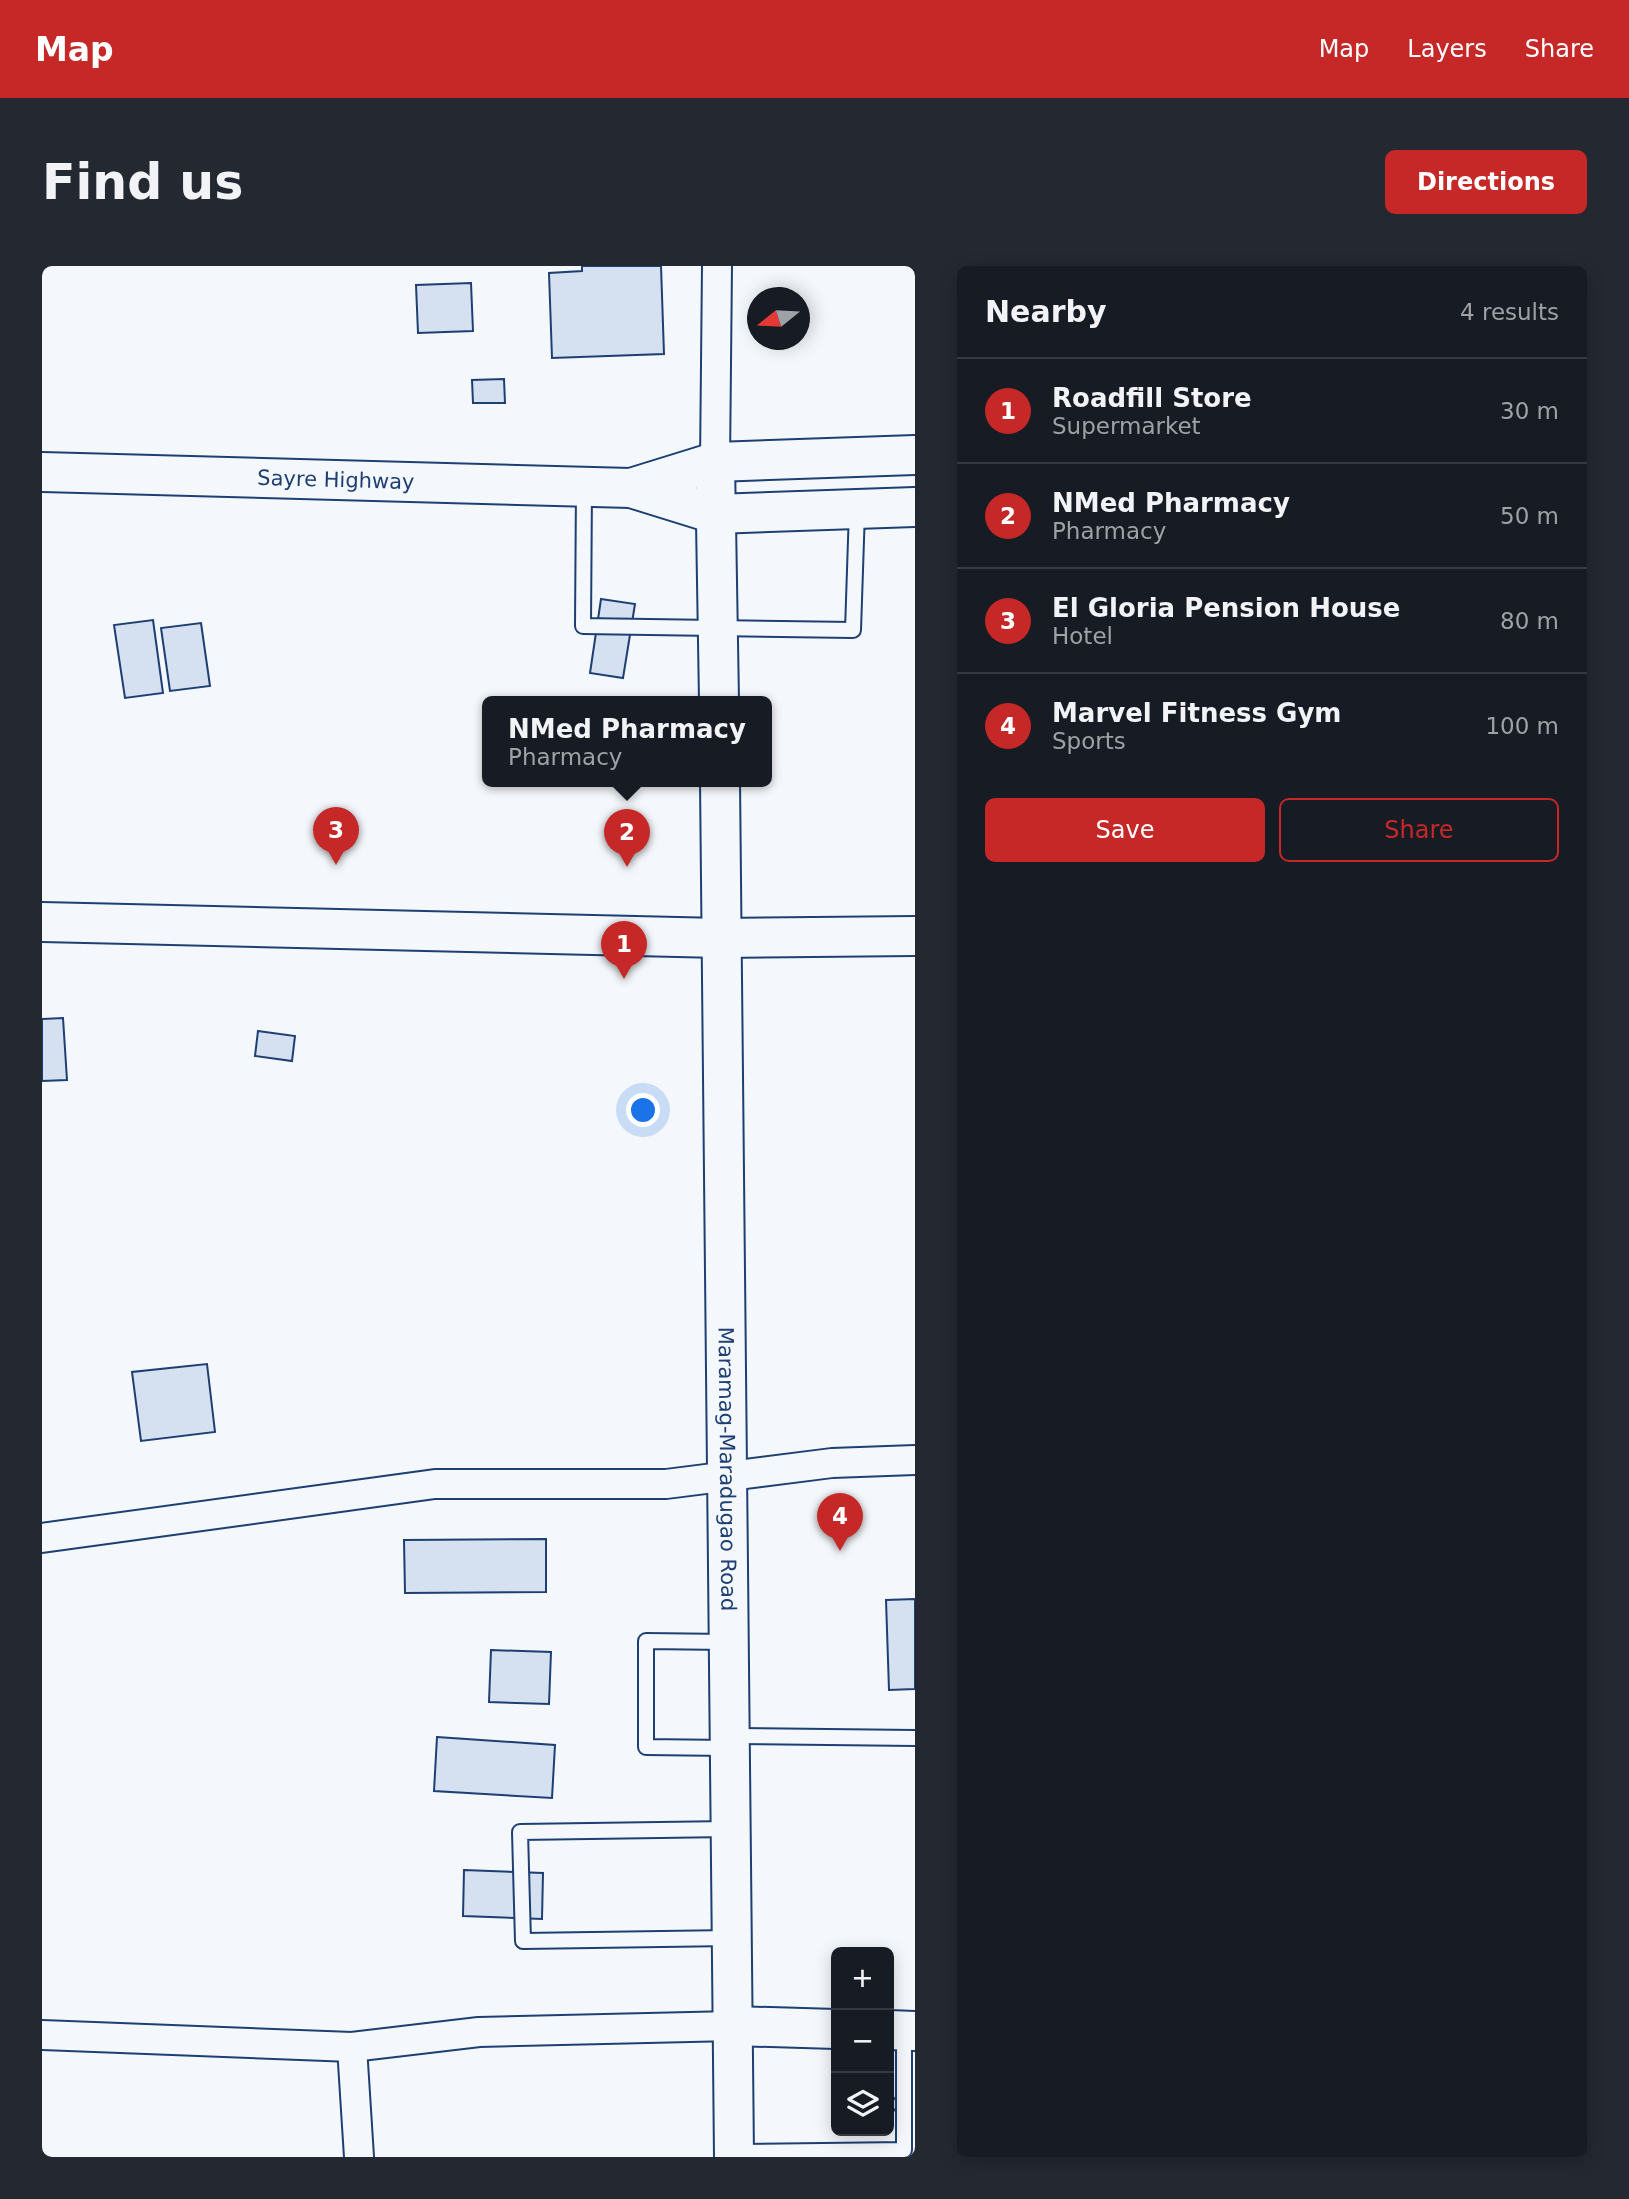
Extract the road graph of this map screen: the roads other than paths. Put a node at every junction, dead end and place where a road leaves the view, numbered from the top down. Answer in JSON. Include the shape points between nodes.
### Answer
{"nodes":[{"id":1,"x":717,"y":266,"type":"edge"},
{"id":2,"x":915,"y":455,"type":"edge"},
{"id":3,"x":715,"y":462,"type":"junction"},
{"id":4,"x":42,"y":472,"type":"edge"},
{"id":5,"x":584,"y":486,"type":"junction"},
{"id":6,"x":631,"y":488,"type":"junction"},
{"id":7,"x":915,"y":507,"type":"edge"},
{"id":8,"x":857,"y":510,"type":"junction"},
{"id":9,"x":715,"y":514,"type":"junction"},
{"id":10,"x":719,"y":629,"type":"junction"},
{"id":11,"x":719,"y":696,"type":"edge"},
{"id":12,"x":720,"y":787,"type":"edge"},
{"id":13,"x":42,"y":922,"type":"edge"},
{"id":14,"x":915,"y":936,"type":"edge"},
{"id":15,"x":720,"y":938,"type":"junction"},
{"id":16,"x":915,"y":1460,"type":"edge"},
{"id":17,"x":727,"y":1477,"type":"junction"},
{"id":18,"x":42,"y":1538,"type":"edge"},
{"id":19,"x":728,"y":1642,"type":"junction"},
{"id":20,"x":915,"y":1738,"type":"edge"},
{"id":21,"x":729,"y":1742,"type":"junction"},
{"id":22,"x":730,"y":1829,"type":"junction"},
{"id":23,"x":732,"y":1938,"type":"junction"},
{"id":24,"x":733,"y":2026,"type":"junction"},
{"id":25,"x":831,"y":2029,"type":"edge"},
{"id":26,"x":903,"y":2031,"type":"edge"},
{"id":27,"x":42,"y":2035,"type":"edge"},
{"id":28,"x":352,"y":2047,"type":"junction"},
{"id":29,"x":734,"y":2155,"type":"edge"},
{"id":30,"x":359,"y":2157,"type":"edge"}],
"edges":[{"from":1,"to":3,"type":"street"},
{"from":2,"to":3,"type":"main road","name":"Sayre Highway"},
{"from":3,"to":6,"type":"main road","name":"Sayre Highway"},
{"from":3,"to":9,"type":"main road"},
{"from":4,"to":5,"type":"main road","name":"Sayre Highway"},
{"from":5,"to":6,"type":"main road","name":"Sayre Highway"},
{"from":5,"to":10,"type":"lane","via":[[583,626]]},
{"from":6,"to":9,"type":"main road","name":"Sayre Highway"},
{"from":7,"to":8,"type":"main road","name":"Sayre Highway"},
{"from":8,"to":9,"type":"main road","name":"Sayre Highway"},
{"from":8,"to":10,"type":"lane","via":[[853,630]]},
{"from":9,"to":10,"type":"main road"},
{"from":10,"to":11,"type":"main road"},
{"from":12,"to":15,"type":"main road","name":"Maramag-Maradugao Road"},
{"from":13,"to":15,"type":"main road"},
{"from":14,"to":15,"type":"main road"},
{"from":15,"to":17,"type":"main road","name":"Maramag-Maradugao Road"},
{"from":16,"to":17,"type":"street","via":[[832,1463]]},
{"from":17,"to":18,"type":"street","via":[[666,1484],[435,1484]]},
{"from":17,"to":19,"type":"main road","name":"Maramag-Maradugao Road"},
{"from":19,"to":21,"type":"main road","name":"Maramag-Maradugao Road"},
{"from":19,"to":21,"type":"lane","via":[[646,1641],[646,1747]]},
{"from":20,"to":21,"type":"lane"},
{"from":21,"to":22,"type":"main road","name":"Maramag-Maradugao Road"},
{"from":22,"to":23,"type":"main road","name":"Maramag-Maradugao Road"},
{"from":22,"to":23,"type":"lane","via":[[520,1832],[523,1941]]},
{"from":23,"to":24,"type":"main road","name":"Maramag-Maradugao Road"},
{"from":24,"to":25,"type":"main road"},
{"from":24,"to":28,"type":"street","via":[[479,2032]]},
{"from":24,"to":29,"type":"main road","name":"Maramag-Maradugao Road"},
{"from":26,"to":29,"type":"lane","via":[[905,2150]]},
{"from":27,"to":28,"type":"street"},
{"from":28,"to":30,"type":"street"}]}
